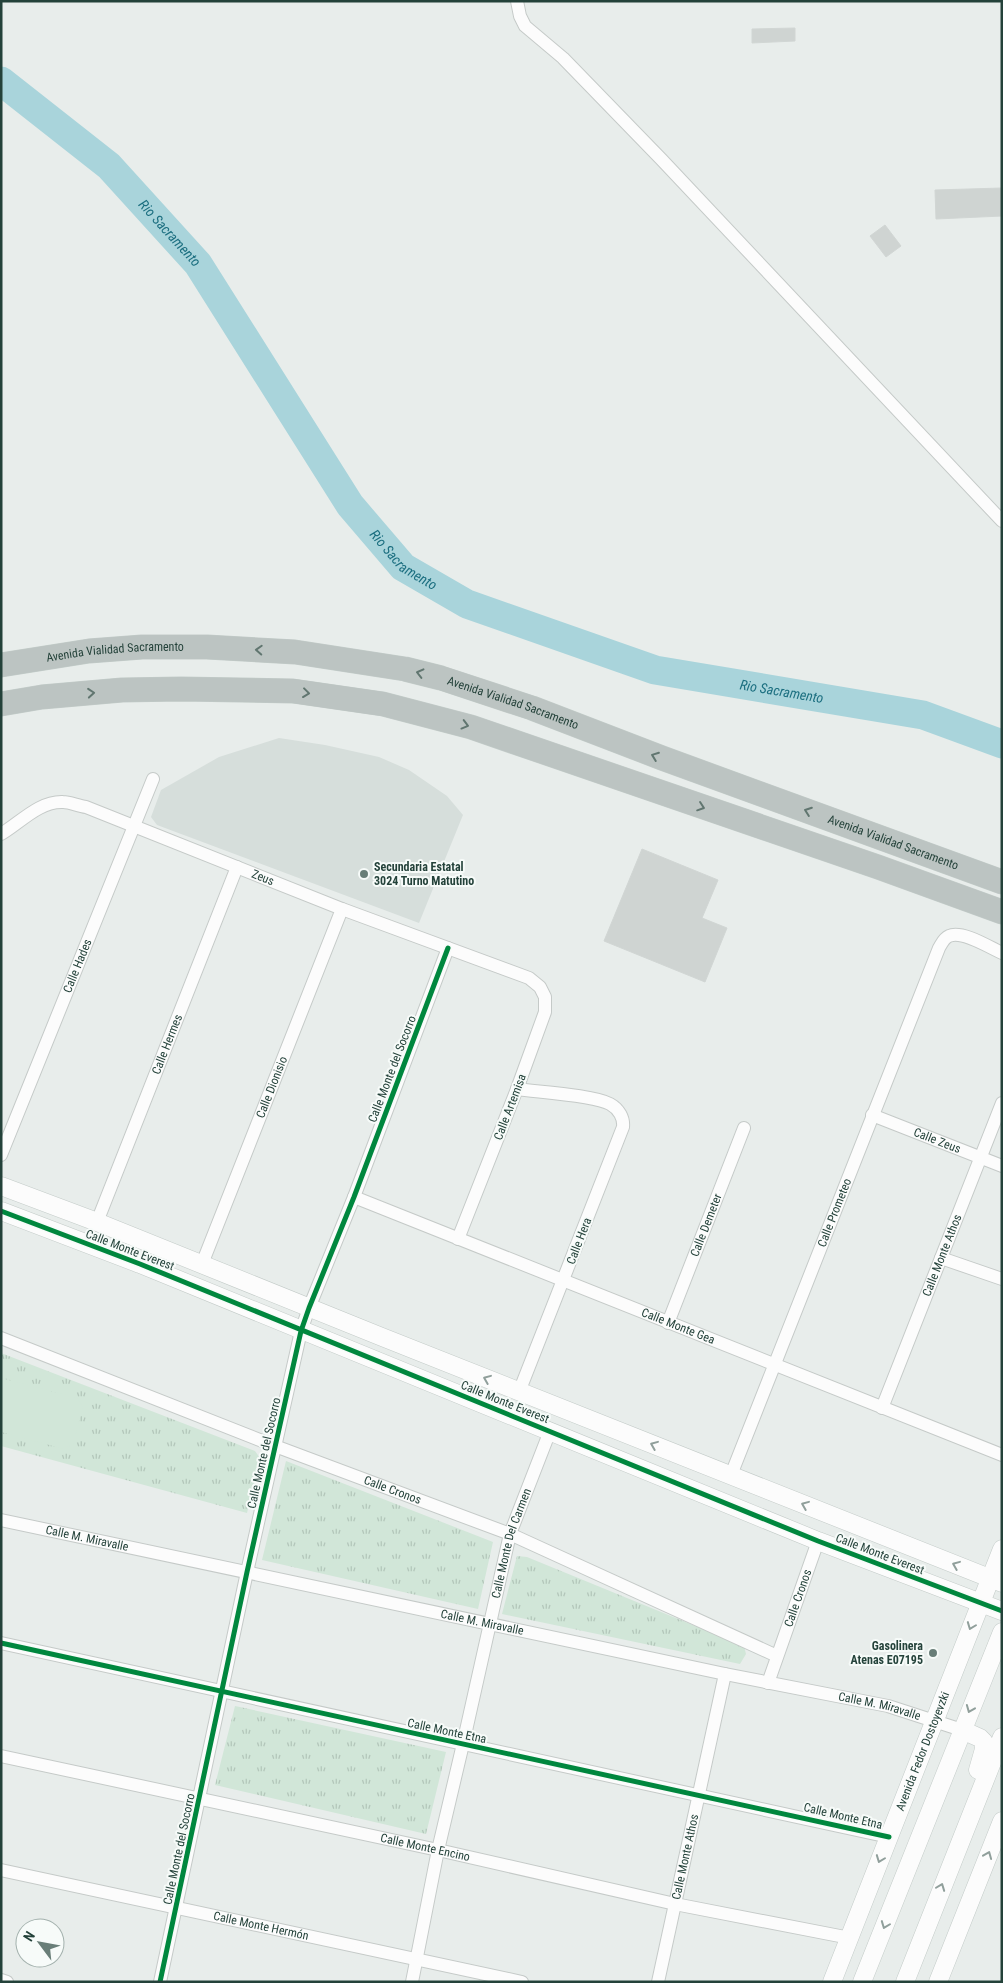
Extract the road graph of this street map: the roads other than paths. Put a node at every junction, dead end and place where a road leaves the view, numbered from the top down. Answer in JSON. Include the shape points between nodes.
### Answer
{"nodes":[{"id":1,"x":517,"y":1,"type":"edge"},
{"id":2,"x":1002,"y":521,"type":"edge"},
{"id":3,"x":1,"y":665,"type":"edge"},
{"id":4,"x":1,"y":704,"type":"edge"},
{"id":5,"x":153,"y":778,"type":"dead end"},
{"id":6,"x":134,"y":826,"type":"junction"},
{"id":7,"x":4,"y":833,"type":"edge"},
{"id":8,"x":1,"y":846,"type":"edge"},
{"id":9,"x":237,"y":867,"type":"junction"},
{"id":10,"x":1002,"y":882,"type":"edge"},
{"id":11,"x":342,"y":909,"type":"junction"},
{"id":12,"x":1002,"y":912,"type":"edge"},
{"id":13,"x":448,"y":948,"type":"junction"},
{"id":14,"x":1002,"y":953,"type":"edge"},
{"id":15,"x":529,"y":978,"type":"joint"},
{"id":16,"x":517,"y":1089,"type":"junction"},
{"id":17,"x":1002,"y":1102,"type":"edge"},
{"id":18,"x":872,"y":1115,"type":"junction"},
{"id":19,"x":744,"y":1128,"type":"dead end"},
{"id":20,"x":1,"y":1155,"type":"edge"},
{"id":21,"x":981,"y":1158,"type":"junction"},
{"id":22,"x":1002,"y":1166,"type":"edge"},
{"id":23,"x":1,"y":1186,"type":"edge"},
{"id":24,"x":354,"y":1197,"type":"junction"},
{"id":25,"x":1,"y":1211,"type":"edge"},
{"id":26,"x":97,"y":1222,"type":"junction"},
{"id":27,"x":458,"y":1238,"type":"junction"},
{"id":28,"x":941,"y":1258,"type":"junction"},
{"id":29,"x":202,"y":1264,"type":"junction"},
{"id":30,"x":1002,"y":1279,"type":"edge"},
{"id":31,"x":564,"y":1281,"type":"junction"},
{"id":32,"x":309,"y":1308,"type":"junction"},
{"id":33,"x":668,"y":1322,"type":"junction"},
{"id":34,"x":302,"y":1331,"type":"junction"},
{"id":35,"x":1,"y":1338,"type":"edge"},
{"id":36,"x":773,"y":1364,"type":"junction"},
{"id":37,"x":519,"y":1392,"type":"junction"},
{"id":38,"x":882,"y":1408,"type":"junction"},
{"id":39,"x":550,"y":1431,"type":"junction"},
{"id":40,"x":275,"y":1446,"type":"junction"},
{"id":41,"x":1002,"y":1455,"type":"edge"},
{"id":42,"x":730,"y":1475,"type":"junction"},
{"id":43,"x":1,"y":1520,"type":"edge"},
{"id":44,"x":510,"y":1534,"type":"junction"},
{"id":45,"x":818,"y":1541,"type":"junction"},
{"id":46,"x":1002,"y":1548,"type":"edge"},
{"id":47,"x":247,"y":1572,"type":"junction"},
{"id":48,"x":995,"y":1580,"type":"edge"},
{"id":49,"x":980,"y":1602,"type":"junction"},
{"id":50,"x":1002,"y":1611,"type":"edge"},
{"id":51,"x":490,"y":1624,"type":"junction"},
{"id":52,"x":1002,"y":1632,"type":"edge"},
{"id":53,"x":1,"y":1643,"type":"edge"},
{"id":54,"x":777,"y":1656,"type":"junction"},
{"id":55,"x":957,"y":1663,"type":"junction"},
{"id":56,"x":725,"y":1674,"type":"junction"},
{"id":57,"x":984,"y":1674,"type":"junction"},
{"id":58,"x":768,"y":1683,"type":"junction"},
{"id":59,"x":223,"y":1692,"type":"junction"},
{"id":60,"x":934,"y":1720,"type":"junction"},
{"id":61,"x":962,"y":1730,"type":"junction"},
{"id":62,"x":464,"y":1744,"type":"junction"},
{"id":63,"x":1000,"y":1745,"type":"edge"},
{"id":64,"x":1,"y":1756,"type":"edge"},
{"id":65,"x":699,"y":1795,"type":"junction"},
{"id":66,"x":200,"y":1799,"type":"junction"},
{"id":67,"x":972,"y":1810,"type":"junction"},
{"id":68,"x":1002,"y":1821,"type":"edge"},
{"id":69,"x":889,"y":1837,"type":"junction"},
{"id":70,"x":438,"y":1850,"type":"junction"},
{"id":71,"x":1,"y":1870,"type":"edge"},
{"id":72,"x":675,"y":1904,"type":"junction"},
{"id":73,"x":176,"y":1907,"type":"junction"},
{"id":74,"x":850,"y":1938,"type":"junction"},
{"id":75,"x":417,"y":1959,"type":"junction"},
{"id":76,"x":1,"y":1980,"type":"edge"},
{"id":77,"x":7,"y":1982,"type":"edge"},
{"id":78,"x":160,"y":1982,"type":"edge"},
{"id":79,"x":412,"y":1982,"type":"edge"},
{"id":80,"x":522,"y":1982,"type":"edge"},
{"id":81,"x":658,"y":1982,"type":"edge"},
{"id":82,"x":832,"y":1982,"type":"edge"},
{"id":83,"x":862,"y":1982,"type":"edge"},
{"id":84,"x":905,"y":1982,"type":"edge"},
{"id":85,"x":938,"y":1982,"type":"edge"}],
"edges":[{"from":1,"to":2,"type":"street","via":[[526,26],[563,58],[662,160]]},
{"from":10,"to":3,"type":"highway","name":"Avenida Vialidad Sacramento","one_way":true,"via":[[532,708],[405,669],[295,652],[198,647],[89,651]]},
{"from":4,"to":12,"type":"highway","one_way":true,"via":[[122,690],[181,689],[293,691],[383,704],[471,727]]},
{"from":5,"to":6,"type":"street","name":"Calle Hades"},
{"from":6,"to":7,"type":"street","name":"Zeus","via":[[86,807],[62,802],[34,811]]},
{"from":6,"to":9,"type":"street","name":"Zeus"},
{"from":6,"to":20,"type":"street","name":"Calle Hades"},
{"from":7,"to":8,"type":"street"},
{"from":9,"to":11,"type":"street","name":"Zeus"},
{"from":9,"to":26,"type":"street","name":"Calle Hermes"},
{"from":11,"to":13,"type":"street","name":"Zeus"},
{"from":11,"to":29,"type":"street","name":"Calle Dionisio"},
{"from":13,"to":15,"type":"street","name":"Zeus"},
{"from":13,"to":24,"type":"street","name":"Calle Monte del Socorro"},
{"from":14,"to":18,"type":"street","name":"Calle Prometeo","via":[[960,934],[944,939]]},
{"from":15,"to":16,"type":"street","name":"Calle Artemisa","via":[[540,987],[545,997],[545,1012]]},
{"from":16,"to":27,"type":"street","name":"Calle Artemisa"},
{"from":16,"to":31,"type":"street","name":"Calle Hera","via":[[600,1100],[616,1109],[624,1121]]},
{"from":17,"to":21,"type":"street","name":"Calle Monte Athos"},
{"from":18,"to":21,"type":"street","name":"Calle Zeus"},
{"from":18,"to":36,"type":"street","name":"Calle Prometeo"},
{"from":19,"to":33,"type":"street","name":"Calle Demeter"},
{"from":21,"to":22,"type":"street","name":"Calle Zeus"},
{"from":21,"to":28,"type":"street","name":"Calle Monte Athos"},
{"from":23,"to":26,"type":"street","name":"Calle Monte Everest"},
{"from":24,"to":27,"type":"street","name":"Calle Monte Gea"},
{"from":24,"to":32,"type":"street","name":"Calle Monte del Socorro"},
{"from":25,"to":34,"type":"street","name":"Calle Monte Everest"},
{"from":26,"to":29,"type":"street","name":"Calle Monte Everest"},
{"from":27,"to":31,"type":"street","name":"Calle Monte Gea"},
{"from":28,"to":30,"type":"street"},
{"from":28,"to":38,"type":"street","name":"Calle Monte Athos"},
{"from":29,"to":32,"type":"street","name":"Calle Monte Everest"},
{"from":31,"to":33,"type":"street","name":"Calle Monte Gea"},
{"from":31,"to":37,"type":"street","name":"Calle Hera"},
{"from":32,"to":34,"type":"street","name":"Calle Monte del Socorro"},
{"from":37,"to":32,"type":"street","name":"Calle Monte Everest","one_way":true},
{"from":33,"to":36,"type":"street","name":"Calle Monte Gea"},
{"from":34,"to":39,"type":"street","name":"Calle Monte Everest"},
{"from":34,"to":40,"type":"street","name":"Calle Monte del Socorro"},
{"from":35,"to":40,"type":"street","name":"Calle Cronos"},
{"from":36,"to":38,"type":"street","name":"Calle Monte Gea"},
{"from":36,"to":42,"type":"street","name":"Calle Prometeo"},
{"from":42,"to":37,"type":"street","name":"Calle Monte Everest","one_way":true},
{"from":38,"to":41,"type":"street","name":"Calle Monte Gea"},
{"from":39,"to":44,"type":"street","name":"Calle Monte Del Carmen"},
{"from":39,"to":45,"type":"street","name":"Calle Monte Everest"},
{"from":40,"to":44,"type":"street","name":"Calle Cronos"},
{"from":40,"to":47,"type":"street","name":"Calle Monte del Socorro"},
{"from":48,"to":42,"type":"street","name":"Calle Monte Everest","one_way":true},
{"from":43,"to":47,"type":"street","name":"Calle M. Miravalle"},
{"from":44,"to":51,"type":"street","name":"Calle Monte Del Carmen"},
{"from":44,"to":54,"type":"street","name":"Calle Cronos"},
{"from":45,"to":49,"type":"street","name":"Calle Monte Everest"},
{"from":45,"to":54,"type":"street","name":"Calle Cronos"},
{"from":46,"to":48,"type":"street","name":"Avenida Fedor Dostoyevzki"},
{"from":47,"to":51,"type":"street","name":"Calle M. Miravalle"},
{"from":47,"to":59,"type":"street","name":"Calle Monte del Socorro"},
{"from":48,"to":49,"type":"street","name":"Avenida Fedor Dostoyevzki"},
{"from":49,"to":50,"type":"street","name":"Calle Monte Everest"},
{"from":49,"to":55,"type":"street","name":"Avenida Fedor Dostoyevzki","one_way":true},
{"from":51,"to":56,"type":"street","name":"Calle M. Miravalle"},
{"from":51,"to":62,"type":"street","name":"Calle Monte Del Carmen"},
{"from":52,"to":57,"type":"street"},
{"from":53,"to":59,"type":"street","name":"Calle Monte Etna"},
{"from":54,"to":58,"type":"street","name":"Calle Cronos"},
{"from":55,"to":57,"type":"street"},
{"from":55,"to":60,"type":"street","name":"Avenida Fedor Dostoyevzki"},
{"from":56,"to":58,"type":"street","name":"Calle M. Miravalle"},
{"from":56,"to":65,"type":"street","name":"Calle Monte Athos"},
{"from":57,"to":61,"type":"street","one_way":true},
{"from":58,"to":60,"type":"street","name":"Calle M. Miravalle","via":[[888,1706]]},
{"from":59,"to":62,"type":"street","name":"Calle Monte Etna"},
{"from":59,"to":66,"type":"street","name":"Calle Monte del Socorro"},
{"from":60,"to":61,"type":"street","name":"Calle M. Miravalle"},
{"from":60,"to":69,"type":"street","name":"Avenida Fedor Dostoyevzki"},
{"from":61,"to":67,"type":"street","via":[[980,1738],[985,1745]]},
{"from":61,"to":83,"type":"street","one_way":true},
{"from":62,"to":65,"type":"street","name":"Calle Monte Etna"},
{"from":62,"to":70,"type":"street","name":"Calle Monte Del Carmen"},
{"from":63,"to":67,"type":"street"},
{"from":64,"to":66,"type":"street","name":"Calle Monte Encino"},
{"from":65,"to":69,"type":"street","name":"Calle Monte Etna"},
{"from":65,"to":72,"type":"street","name":"Calle Monte Athos"},
{"from":66,"to":70,"type":"street","name":"Calle Monte Encino"},
{"from":66,"to":73,"type":"street","name":"Calle Monte del Socorro"},
{"from":84,"to":67,"type":"street","one_way":true},
{"from":85,"to":68,"type":"street","one_way":true},
{"from":69,"to":74,"type":"street","name":"Avenida Fedor Dostoyevzki","one_way":true},
{"from":70,"to":72,"type":"street","name":"Calle Monte Encino"},
{"from":70,"to":75,"type":"street","name":"Calle Monte Del Carmen"},
{"from":71,"to":73,"type":"street","name":"Calle Monte Hermón"},
{"from":72,"to":74,"type":"street","name":"Calle Monte Encino"},
{"from":72,"to":81,"type":"street","name":"Calle Monte Athos"},
{"from":73,"to":75,"type":"street","name":"Calle Monte Hermón"},
{"from":73,"to":78,"type":"street","name":"Calle Monte del Socorro"},
{"from":74,"to":82,"type":"street","name":"Avenida Fedor Dostoyevzki"},
{"from":75,"to":79,"type":"street","name":"Calle Monte Del Carmen"},
{"from":75,"to":80,"type":"street","name":"Calle Monte Hermón"},
{"from":76,"to":77,"type":"street"}]}
